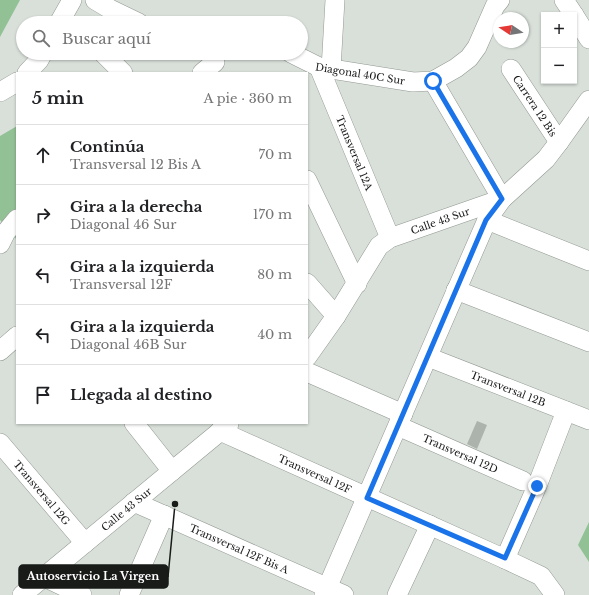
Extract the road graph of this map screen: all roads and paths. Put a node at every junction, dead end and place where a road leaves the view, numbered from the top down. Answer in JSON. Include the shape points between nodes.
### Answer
{"nodes":[{"id":1,"x":72,"y":0,"type":"edge"},
{"id":2,"x":94,"y":0,"type":"edge"},
{"id":3,"x":335,"y":0,"type":"edge"},
{"id":4,"x":500,"y":0,"type":"edge"},
{"id":5,"x":564,"y":0,"type":"edge"},
{"id":6,"x":572,"y":12,"type":"edge"},
{"id":7,"x":63,"y":16,"type":"edge"},
{"id":8,"x":123,"y":16,"type":"edge"},
{"id":9,"x":577,"y":20,"type":"edge"},
{"id":10,"x":589,"y":39,"type":"edge"},
{"id":11,"x":39,"y":60,"type":"edge"},
{"id":12,"x":110,"y":60,"type":"edge"},
{"id":13,"x":301,"y":60,"type":"edge"},
{"id":14,"x":511,"y":69,"type":"dead end"},
{"id":15,"x":28,"y":72,"type":"edge"},
{"id":16,"x":122,"y":72,"type":"edge"},
{"id":17,"x":319,"y":72,"type":"edge"},
{"id":18,"x":433,"y":81,"type":"junction"},
{"id":19,"x":16,"y":83,"type":"edge"},
{"id":20,"x":0,"y":92,"type":"edge"},
{"id":21,"x":589,"y":100,"type":"edge"},
{"id":22,"x":560,"y":142,"type":"junction"},
{"id":23,"x":308,"y":182,"type":"edge"},
{"id":24,"x":502,"y":199,"type":"junction"},
{"id":25,"x":16,"y":220,"type":"edge"},
{"id":26,"x":486,"y":220,"type":"junction"},
{"id":27,"x":390,"y":238,"type":"junction"},
{"id":28,"x":0,"y":244,"type":"edge"},
{"id":29,"x":589,"y":261,"type":"edge"},
{"id":30,"x":308,"y":283,"type":"edge"},
{"id":31,"x":357,"y":284,"type":"junction"},
{"id":32,"x":456,"y":290,"type":"junction"},
{"id":33,"x":336,"y":316,"type":"junction"},
{"id":34,"x":16,"y":337,"type":"edge"},
{"id":35,"x":589,"y":342,"type":"edge"},
{"id":36,"x":0,"y":351,"type":"edge"},
{"id":37,"x":308,"y":356,"type":"edge"},
{"id":38,"x":428,"y":357,"type":"junction"},
{"id":39,"x":308,"y":373,"type":"edge"},
{"id":40,"x":566,"y":411,"type":"junction"},
{"id":41,"x":400,"y":420,"type":"junction"},
{"id":42,"x":589,"y":420,"type":"edge"},
{"id":43,"x":135,"y":424,"type":"edge"},
{"id":44,"x":225,"y":427,"type":"edge"},
{"id":45,"x":0,"y":443,"type":"edge"},
{"id":46,"x":172,"y":471,"type":"junction"},
{"id":47,"x":523,"y":481,"type":"dead end"},
{"id":48,"x":367,"y":498,"type":"junction"},
{"id":49,"x":134,"y":502,"type":"junction"},
{"id":50,"x":164,"y":515,"type":"junction"},
{"id":51,"x":430,"y":525,"type":"junction"},
{"id":52,"x":85,"y":543,"type":"junction"},
{"id":53,"x":505,"y":558,"type":"junction"},
{"id":54,"x":44,"y":578,"type":"junction"},
{"id":55,"x":546,"y":588,"type":"edge"},
{"id":56,"x":332,"y":593,"type":"edge"},
{"id":57,"x":22,"y":595,"type":"edge"},
{"id":58,"x":82,"y":595,"type":"edge"},
{"id":59,"x":129,"y":595,"type":"edge"},
{"id":60,"x":397,"y":595,"type":"edge"}],
"edges":[{"from":1,"to":7,"type":"street"},
{"from":2,"to":8,"type":"street"},
{"from":3,"to":17,"type":"street"},
{"from":4,"to":18,"type":"street","via":[[469,58]]},
{"from":5,"to":6,"type":"street"},
{"from":9,"to":10,"type":"street"},
{"from":11,"to":15,"type":"street"},
{"from":12,"to":16,"type":"street"},
{"from":13,"to":17,"type":"street","name":"Diagonal 40C Sur"},
{"from":14,"to":22,"type":"street","name":"Carrera 12 Bis"},
{"from":17,"to":18,"type":"street","name":"Diagonal 40C Sur","via":[[413,82]]},
{"from":17,"to":27,"type":"street","name":"Transversal 12A"},
{"from":18,"to":24,"type":"street"},
{"from":19,"to":20,"type":"street"},
{"from":21,"to":22,"type":"street","name":"Calle 43 Sur"},
{"from":22,"to":24,"type":"street","name":"Calle 43 Sur","via":[[546,159]]},
{"from":23,"to":31,"type":"street"},
{"from":24,"to":26,"type":"street"},
{"from":24,"to":27,"type":"street","name":"Calle 43 Sur"},
{"from":25,"to":28,"type":"street"},
{"from":26,"to":29,"type":"street"},
{"from":26,"to":32,"type":"street"},
{"from":27,"to":31,"type":"street","name":"Calle 43 Sur","via":[[379,246]]},
{"from":30,"to":33,"type":"street"},
{"from":31,"to":33,"type":"street","name":"Calle 43 Sur"},
{"from":32,"to":35,"type":"street"},
{"from":32,"to":38,"type":"street"},
{"from":33,"to":37,"type":"street","name":"Calle 43 Sur"},
{"from":34,"to":36,"type":"street"},
{"from":38,"to":40,"type":"street","name":"Transversal 12B"},
{"from":38,"to":41,"type":"street"},
{"from":39,"to":41,"type":"street","name":"Transversal 12D"},
{"from":40,"to":42,"type":"street","name":"Transversal 12B"},
{"from":40,"to":53,"type":"street"},
{"from":41,"to":47,"type":"street","name":"Transversal 12D"},
{"from":41,"to":48,"type":"street"},
{"from":43,"to":46,"type":"street"},
{"from":44,"to":46,"type":"street","name":"Calle 43 Sur"},
{"from":44,"to":48,"type":"street","name":"Transversal 12F"},
{"from":45,"to":52,"type":"street","name":"Transversal 12G"},
{"from":46,"to":49,"type":"street","name":"Calle 43 Sur"},
{"from":48,"to":51,"type":"street","name":"Transversal 12F"},
{"from":48,"to":56,"type":"street"},
{"from":49,"to":50,"type":"street","name":"Transversal 12F Bis A"},
{"from":49,"to":52,"type":"street","name":"Calle 43 Sur"},
{"from":50,"to":56,"type":"street","name":"Transversal 12F Bis A"},
{"from":50,"to":59,"type":"street"},
{"from":51,"to":53,"type":"street","name":"Transversal 12F"},
{"from":51,"to":60,"type":"street"},
{"from":52,"to":54,"type":"street","name":"Calle 43 Sur"},
{"from":53,"to":55,"type":"street","name":"Transversal 12F"},
{"from":54,"to":57,"type":"street","name":"Calle 43 Sur"},
{"from":54,"to":58,"type":"street"}]}
